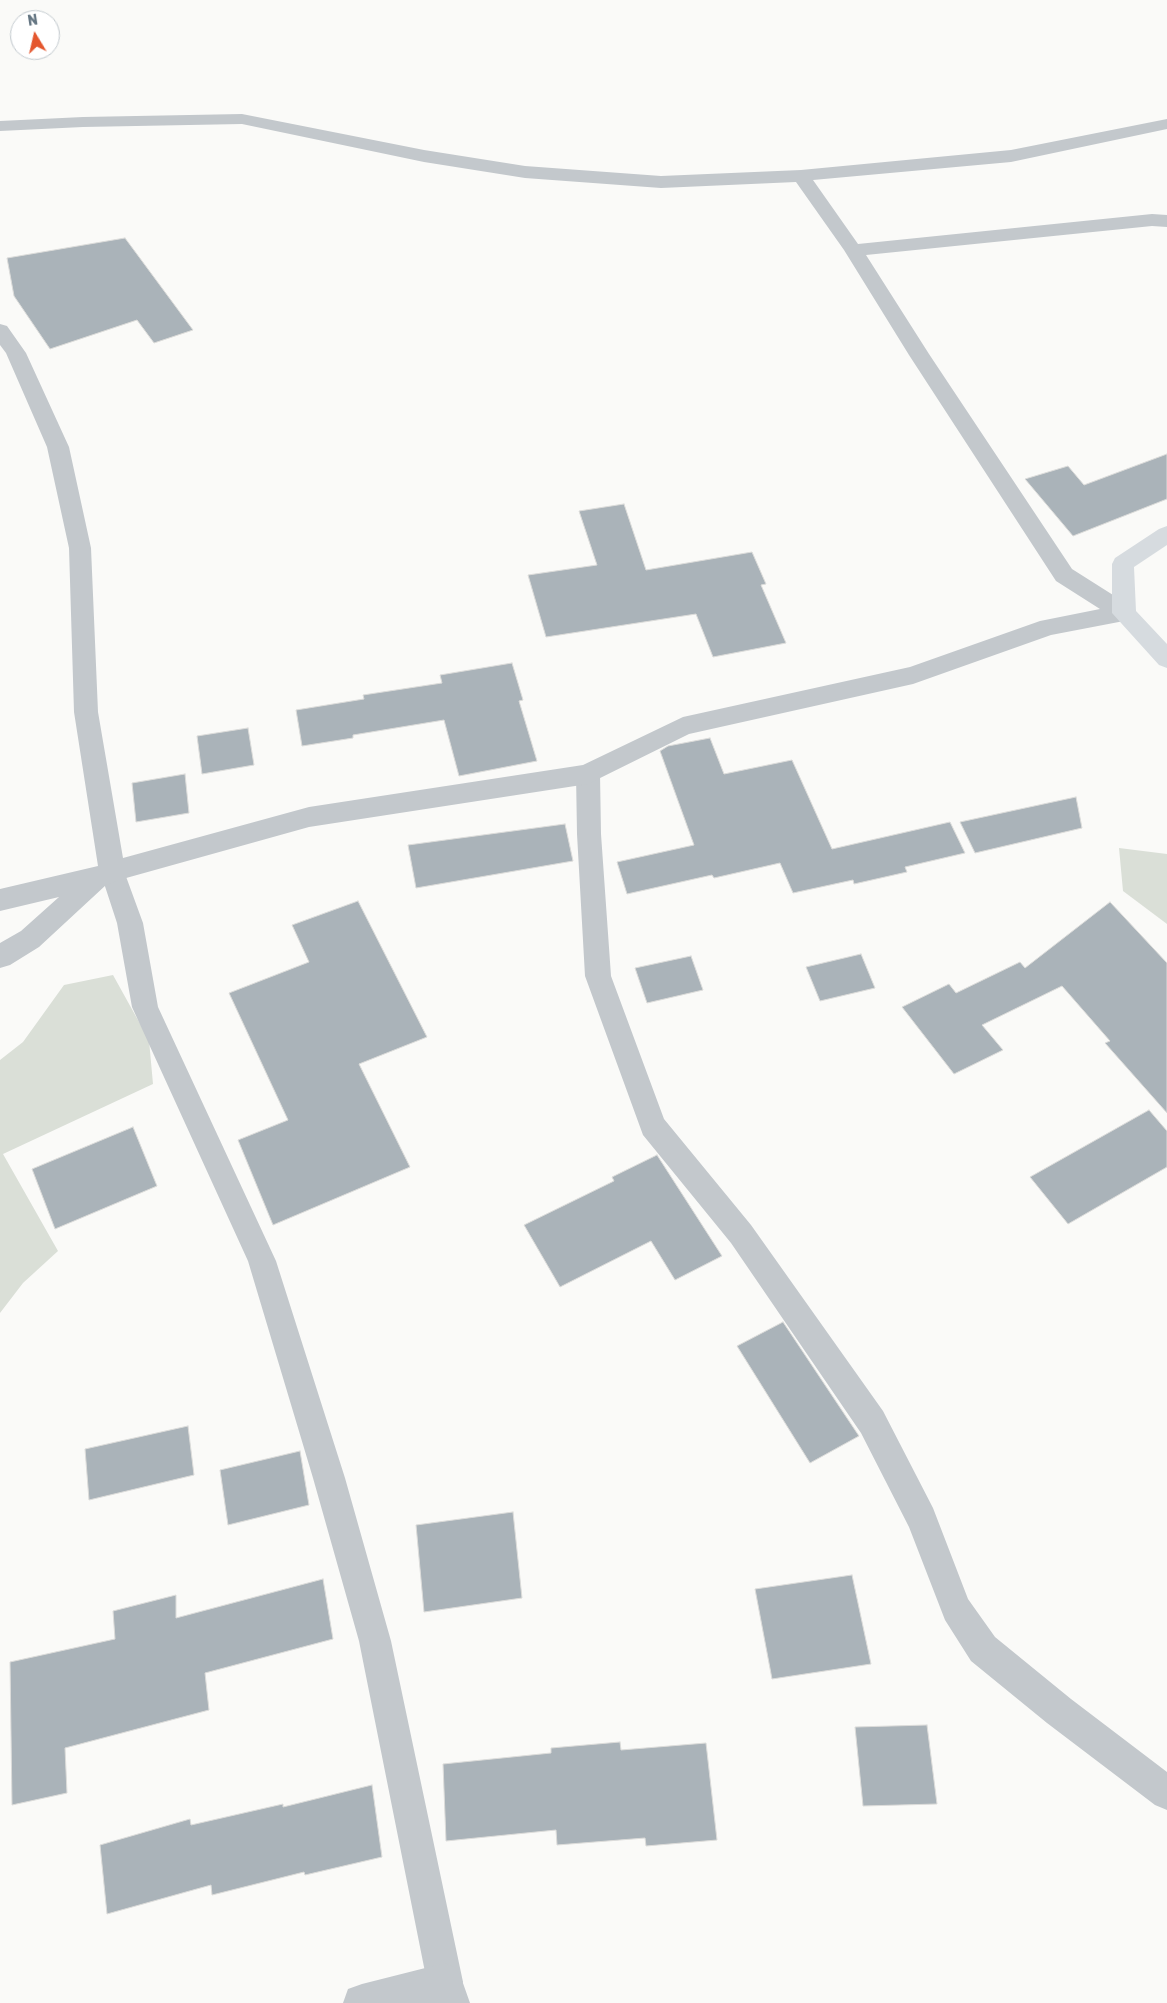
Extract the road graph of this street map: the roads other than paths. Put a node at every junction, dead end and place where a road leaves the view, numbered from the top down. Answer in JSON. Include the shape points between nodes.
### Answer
{"nodes":[{"id":1,"x":1167,"y":124,"type":"edge"},
{"id":2,"x":0,"y":126,"type":"edge"},
{"id":3,"x":801,"y":176,"type":"junction"},
{"id":4,"x":1167,"y":220,"type":"edge"},
{"id":5,"x":852,"y":250,"type":"junction"},
{"id":6,"x":0,"y":330,"type":"edge"},
{"id":7,"x":1167,"y":534,"type":"edge"},
{"id":8,"x":1124,"y":613,"type":"junction"},
{"id":9,"x":1167,"y":660,"type":"edge"},
{"id":10,"x":588,"y":774,"type":"junction"},
{"id":11,"x":106,"y":874,"type":"junction"},
{"id":12,"x":0,"y":900,"type":"edge"},
{"id":13,"x":0,"y":957,"type":"edge"},
{"id":14,"x":1167,"y":1793,"type":"edge"},
{"id":15,"x":448,"y":1992,"type":"edge"},
{"id":16,"x":362,"y":2003,"type":"edge"}],
"edges":[{"from":1,"to":3,"type":"street","via":[[1011,156]]},
{"from":2,"to":3,"type":"street","via":[[242,119],[424,156],[525,172],[661,182]]},
{"from":3,"to":5,"type":"street"},
{"from":4,"to":5,"type":"street"},
{"from":5,"to":8,"type":"street","via":[[1064,575]]},
{"from":6,"to":11,"type":"street","via":[[16,353],[58,447],[80,548],[86,712]]},
{"from":7,"to":8,"type":"street","via":[[1123,564]]},
{"from":8,"to":9,"type":"street"},
{"from":8,"to":10,"type":"street","via":[[1048,627],[913,675],[684,726]]},
{"from":10,"to":11,"type":"street","via":[[308,818]]},
{"from":10,"to":14,"type":"lane","via":[[598,976],[653,1126],[741,1234],[872,1422],[922,1519],[956,1609],[983,1649]]},
{"from":11,"to":12,"type":"street"},
{"from":11,"to":13,"type":"street","via":[[30,939]]},
{"from":11,"to":15,"type":"lane","via":[[130,923],[146,1007],[262,1261],[329,1478],[375,1641]]},
{"from":15,"to":16,"type":"street"}]}
